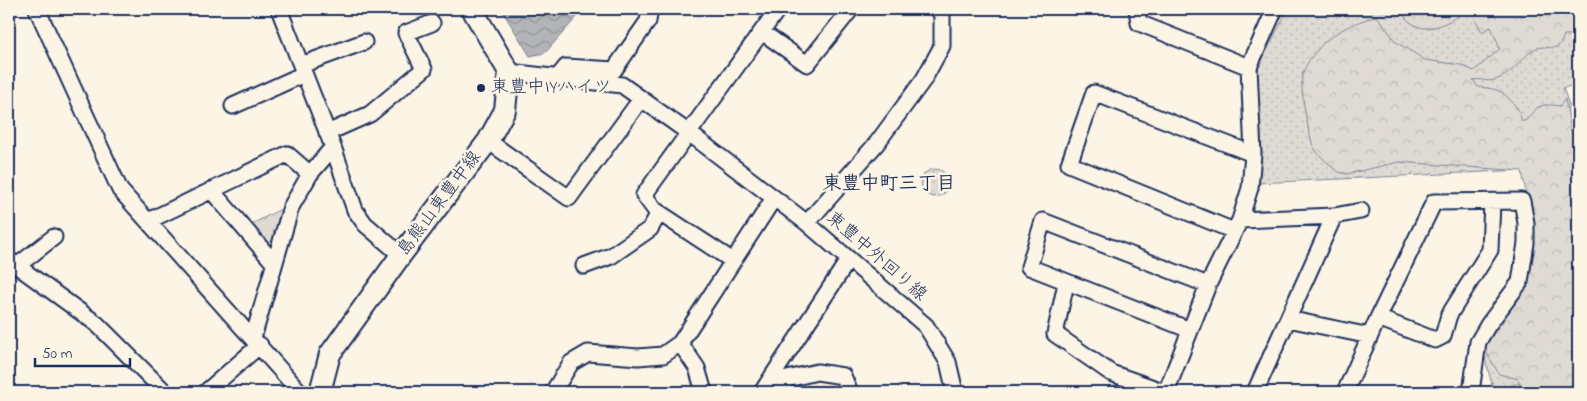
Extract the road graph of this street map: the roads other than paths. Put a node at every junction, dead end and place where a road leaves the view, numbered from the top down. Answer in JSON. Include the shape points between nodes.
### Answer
{"nodes":[{"id":1,"x":38,"y":9,"type":"edge"},
{"id":2,"x":279,"y":9,"type":"edge"},
{"id":3,"x":472,"y":9,"type":"edge"},
{"id":4,"x":650,"y":9,"type":"edge"},
{"id":5,"x":778,"y":9,"type":"edge"},
{"id":6,"x":851,"y":9,"type":"edge"},
{"id":7,"x":938,"y":9,"type":"edge"},
{"id":8,"x":1138,"y":9,"type":"edge"},
{"id":9,"x":1275,"y":9,"type":"edge"},
{"id":10,"x":432,"y":23,"type":"dead end"},
{"id":11,"x":762,"y":32,"type":"junction"},
{"id":12,"x":364,"y":42,"type":"dead end"},
{"id":13,"x":1249,"y":67,"type":"junction"},
{"id":14,"x":302,"y":70,"type":"junction"},
{"id":15,"x":509,"y":72,"type":"junction"},
{"id":16,"x":557,"y":78,"type":"junction"},
{"id":17,"x":641,"y":99,"type":"junction"},
{"id":18,"x":233,"y":106,"type":"dead end"},
{"id":19,"x":327,"y":133,"type":"junction"},
{"id":20,"x":689,"y":133,"type":"junction"},
{"id":21,"x":488,"y":141,"type":"junction"},
{"id":22,"x":333,"y":148,"type":"junction"},
{"id":23,"x":1253,"y":154,"type":"junction"},
{"id":24,"x":310,"y":174,"type":"junction"},
{"id":25,"x":211,"y":190,"type":"junction"},
{"id":26,"x":774,"y":198,"type":"junction"},
{"id":27,"x":1492,"y":202,"type":"junction"},
{"id":28,"x":1361,"y":212,"type":"dead end"},
{"id":29,"x":660,"y":213,"type":"junction"},
{"id":30,"x":1334,"y":216,"type":"junction"},
{"id":31,"x":148,"y":221,"type":"junction"},
{"id":32,"x":807,"y":223,"type":"junction"},
{"id":33,"x":1237,"y":225,"type":"junction"},
{"id":34,"x":54,"y":237,"type":"dead end"},
{"id":35,"x":401,"y":255,"type":"junction"},
{"id":36,"x":849,"y":259,"type":"junction"},
{"id":37,"x":733,"y":260,"type":"junction"},
{"id":38,"x":13,"y":263,"type":"edge"},
{"id":39,"x":274,"y":263,"type":"junction"},
{"id":40,"x":584,"y":266,"type":"dead end"},
{"id":41,"x":1066,"y":283,"type":"junction"},
{"id":42,"x":1208,"y":285,"type":"junction"},
{"id":43,"x":1378,"y":318,"type":"junction"},
{"id":44,"x":1288,"y":319,"type":"junction"},
{"id":45,"x":1190,"y":330,"type":"junction"},
{"id":46,"x":1370,"y":336,"type":"junction"},
{"id":47,"x":256,"y":342,"type":"junction"},
{"id":48,"x":680,"y":343,"type":"junction"},
{"id":49,"x":165,"y":392,"type":"edge"},
{"id":50,"x":206,"y":392,"type":"edge"},
{"id":51,"x":300,"y":392,"type":"edge"},
{"id":52,"x":320,"y":392,"type":"edge"},
{"id":53,"x":553,"y":392,"type":"edge"},
{"id":54,"x":704,"y":392,"type":"edge"},
{"id":55,"x":762,"y":392,"type":"edge"},
{"id":56,"x":783,"y":392,"type":"edge"},
{"id":57,"x":850,"y":392,"type":"edge"},
{"id":58,"x":955,"y":392,"type":"edge"},
{"id":59,"x":1166,"y":392,"type":"edge"},
{"id":60,"x":1255,"y":392,"type":"edge"},
{"id":61,"x":1345,"y":392,"type":"edge"},
{"id":62,"x":1471,"y":392,"type":"edge"}],
"edges":[{"from":1,"to":31,"type":"street","via":[[120,190]]},
{"from":2,"to":14,"type":"street"},
{"from":3,"to":15,"type":"street"},
{"from":4,"to":16,"type":"street","via":[[648,21],[614,70],[566,67]]},
{"from":5,"to":11,"type":"street"},
{"from":6,"to":11,"type":"street","via":[[807,64]]},
{"from":7,"to":32,"type":"street","name":"東豊中外回り線","via":[[942,15],[942,46],[924,79],[878,143]]},
{"from":8,"to":13,"type":"street","via":[[1139,23]]},
{"from":9,"to":13,"type":"street"},
{"from":10,"to":19,"type":"street","via":[[406,33],[424,69],[370,114]]},
{"from":11,"to":20,"type":"street"},
{"from":12,"to":14,"type":"street"},
{"from":13,"to":23,"type":"street"},
{"from":14,"to":18,"type":"street"},
{"from":14,"to":19,"type":"street"},
{"from":15,"to":16,"type":"street"},
{"from":15,"to":21,"type":"street","name":"島熊山東豊中線","via":[[505,110]]},
{"from":16,"to":17,"type":"street","via":[[622,85]]},
{"from":17,"to":20,"type":"street"},
{"from":17,"to":21,"type":"street","via":[[569,198]]},
{"from":19,"to":22,"type":"street"},
{"from":20,"to":26,"type":"street"},
{"from":20,"to":29,"type":"street","via":[[644,195]]},
{"from":21,"to":35,"type":"street","name":"島熊山東豊中線"},
{"from":22,"to":24,"type":"street"},
{"from":22,"to":35,"type":"street","via":[[355,210],[365,224]]},
{"from":23,"to":33,"type":"street","via":[[1250,188]]},
{"from":23,"to":33,"type":"street","via":[[1094,93],[1068,164]]},
{"from":24,"to":25,"type":"street","via":[[287,154]]},
{"from":24,"to":39,"type":"street","via":[[292,207]]},
{"from":25,"to":31,"type":"street"},
{"from":25,"to":39,"type":"street"},
{"from":26,"to":32,"type":"street"},
{"from":26,"to":37,"type":"street"},
{"from":27,"to":43,"type":"street","via":[[1434,202]]},
{"from":27,"to":43,"type":"street","via":[[1490,250],[1449,315],[1443,336],[1435,340]]},
{"from":27,"to":62,"type":"street","via":[[1522,201],[1526,243],[1520,282],[1478,342]]},
{"from":28,"to":30,"type":"street"},
{"from":29,"to":37,"type":"street"},
{"from":29,"to":40,"type":"street","via":[[650,229],[611,256]]},
{"from":30,"to":33,"type":"street"},
{"from":30,"to":44,"type":"street"},
{"from":31,"to":47,"type":"street"},
{"from":32,"to":36,"type":"street","name":"東豊中外回り線"},
{"from":33,"to":42,"type":"street"},
{"from":34,"to":38,"type":"street"},
{"from":35,"to":52,"type":"street","name":"島熊山東豊中線","via":[[330,354]]},
{"from":36,"to":55,"type":"street"},
{"from":36,"to":58,"type":"street","name":"東豊中外回り線","via":[[926,326],[948,362]]},
{"from":37,"to":48,"type":"street"},
{"from":38,"to":49,"type":"street","via":[[98,324]]},
{"from":39,"to":47,"type":"street"},
{"from":41,"to":42,"type":"street","via":[[1029,268],[1044,221]]},
{"from":41,"to":45,"type":"street"},
{"from":41,"to":59,"type":"street","via":[[1055,334],[1111,373]]},
{"from":42,"to":45,"type":"street"},
{"from":43,"to":46,"type":"street"},
{"from":44,"to":46,"type":"street"},
{"from":44,"to":60,"type":"street"},
{"from":45,"to":59,"type":"street"},
{"from":46,"to":61,"type":"street"},
{"from":47,"to":50,"type":"street"},
{"from":47,"to":51,"type":"street"},
{"from":48,"to":53,"type":"street","via":[[663,355],[638,357],[588,353],[571,363]]},
{"from":48,"to":54,"type":"street","via":[[697,368]]},
{"from":56,"to":57,"type":"street","via":[[783,380],[817,372],[843,376]]}]}
